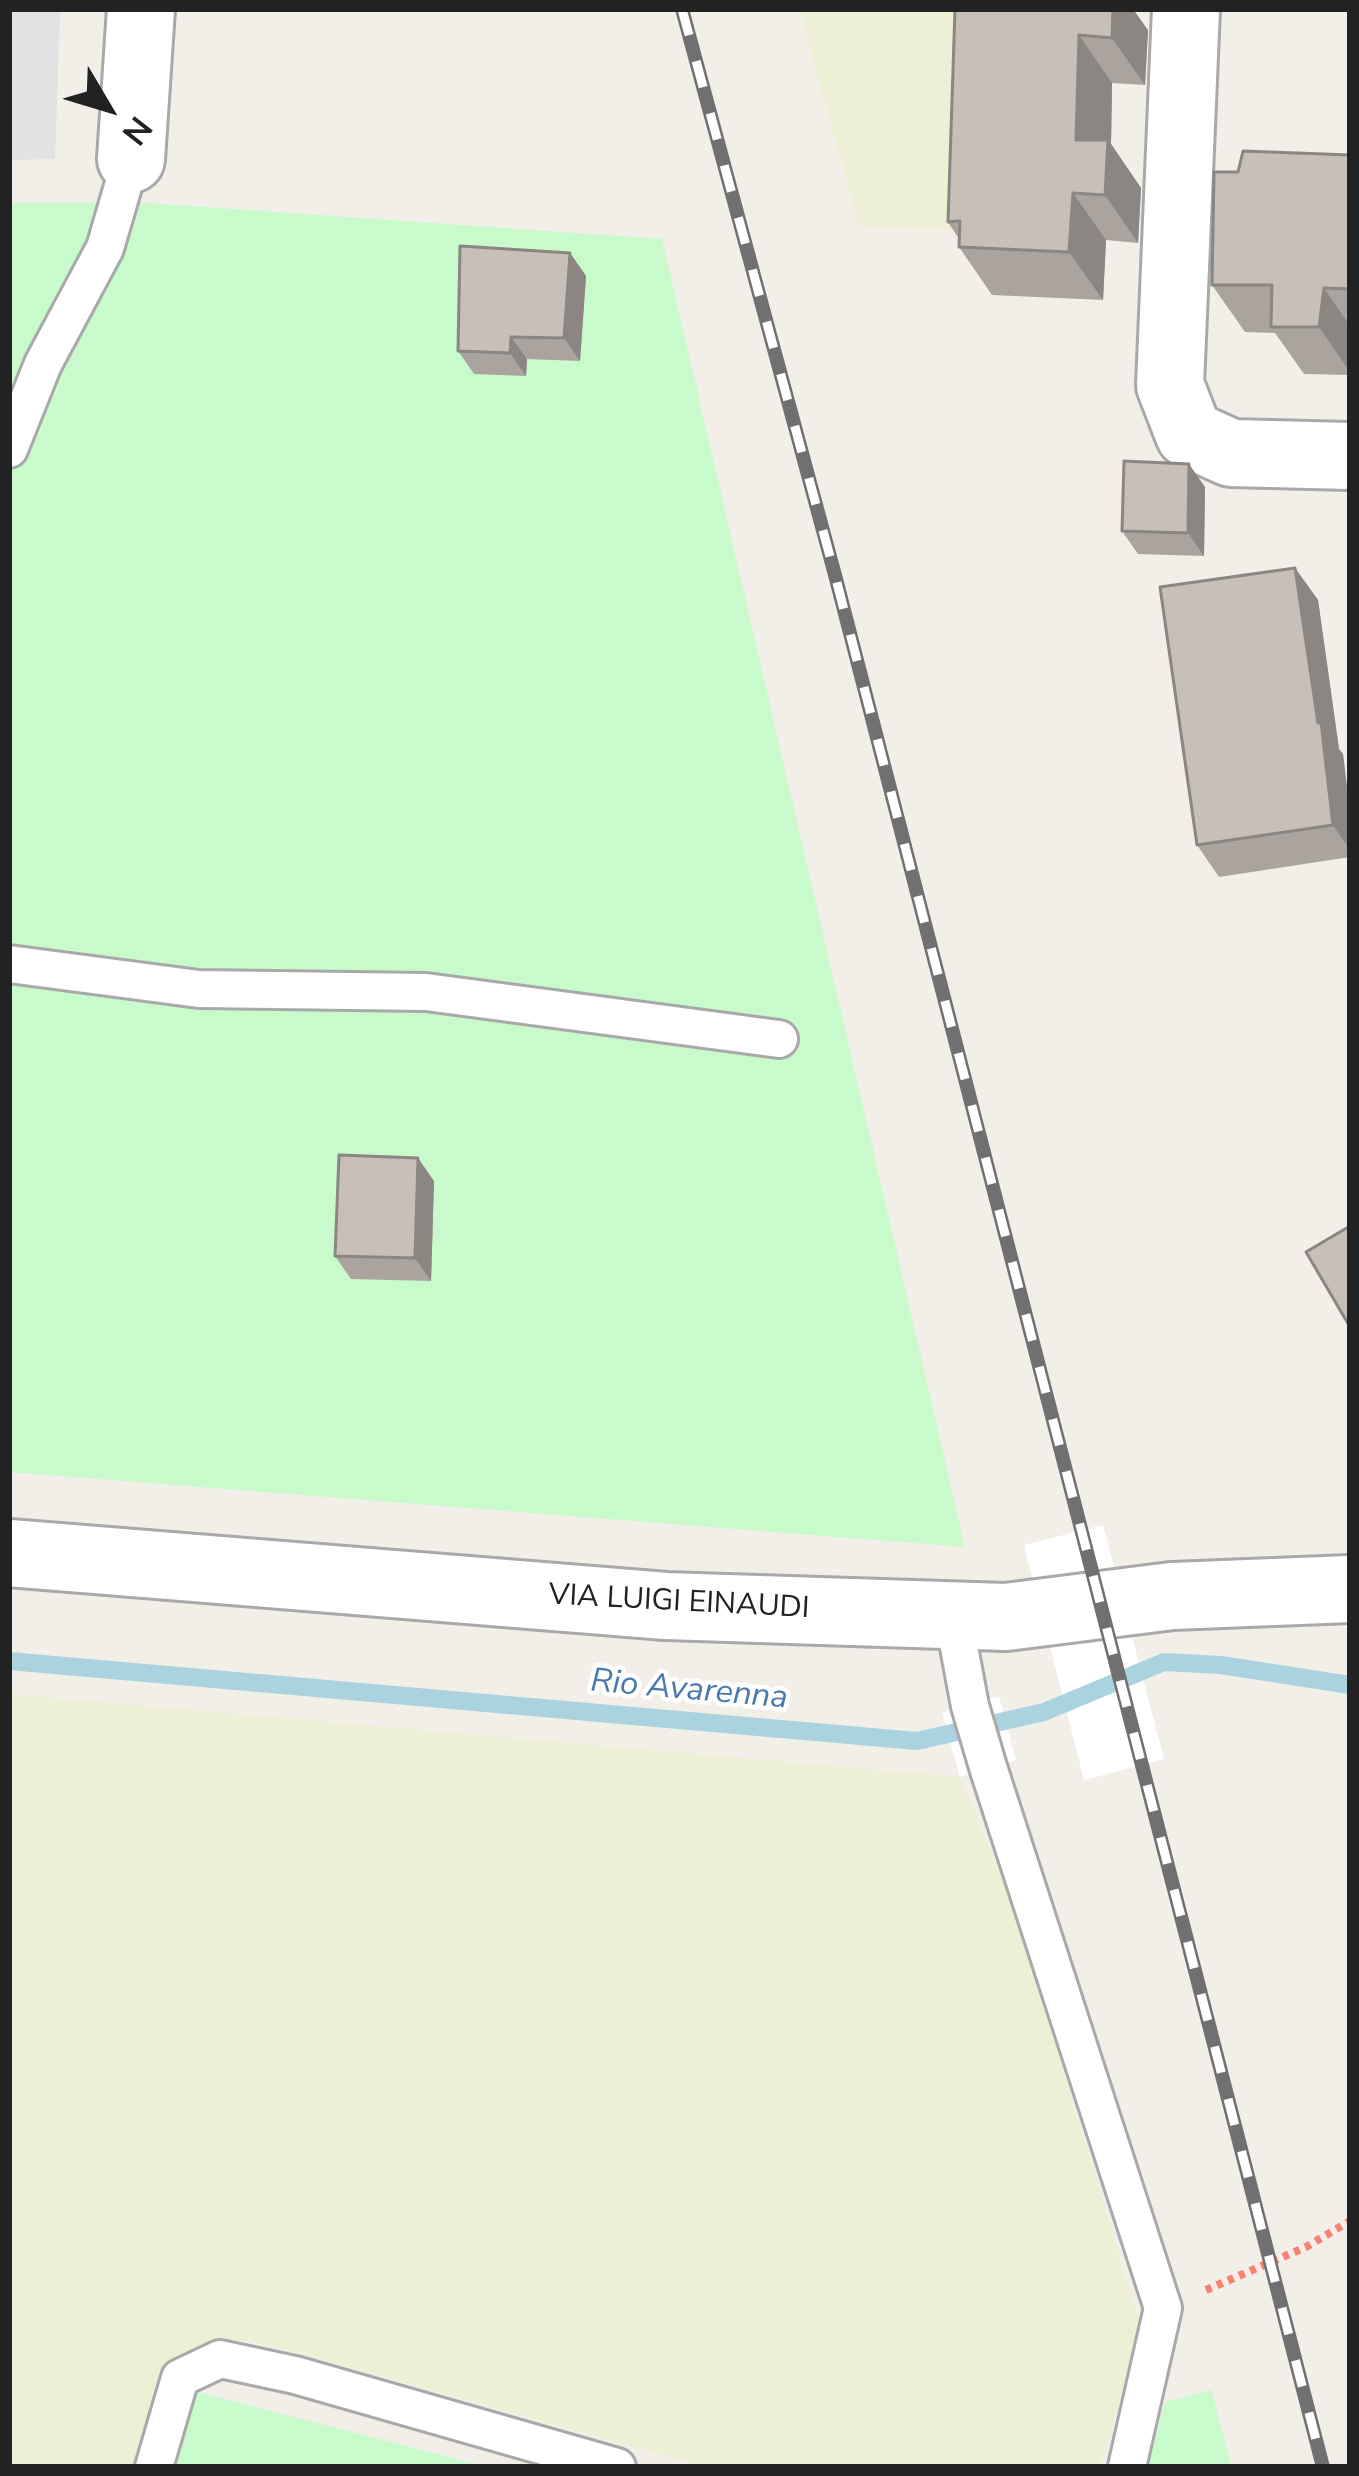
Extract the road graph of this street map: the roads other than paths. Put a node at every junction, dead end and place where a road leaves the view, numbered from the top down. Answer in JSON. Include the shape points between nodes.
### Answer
{"nodes":[{"id":1,"x":141,"y":9,"type":"edge"},
{"id":2,"x":1186,"y":9,"type":"edge"},
{"id":3,"x":130,"y":159,"type":"joint"},
{"id":4,"x":9,"y":449,"type":"edge"},
{"id":5,"x":1350,"y":456,"type":"edge"},
{"id":6,"x":9,"y":964,"type":"edge"},
{"id":7,"x":779,"y":1040,"type":"dead end"},
{"id":8,"x":9,"y":1553,"type":"edge"},
{"id":9,"x":1350,"y":1589,"type":"edge"},
{"id":10,"x":953,"y":1615,"type":"junction"},
{"id":11,"x":154,"y":2467,"type":"edge"},
{"id":12,"x":617,"y":2467,"type":"edge"},
{"id":13,"x":1127,"y":2467,"type":"edge"}],
"edges":[{"from":1,"to":3,"type":"street"},
{"from":2,"to":5,"type":"street","via":[[1170,385],[1189,434],[1231,453]]},
{"from":3,"to":4,"type":"lane","via":[[106,248]]},
{"from":6,"to":7,"type":"lane","via":[[199,989],[426,992]]},
{"from":8,"to":10,"type":"street","name":"VIA LUIGI EINAUDI","via":[[666,1606]]},
{"from":9,"to":10,"type":"street","name":"VIA LUIGI EINAUDI"},
{"from":10,"to":13,"type":"lane","via":[[988,1767],[1163,2308]]},
{"from":11,"to":12,"type":"lane","via":[[180,2378],[220,2359]]}]}
